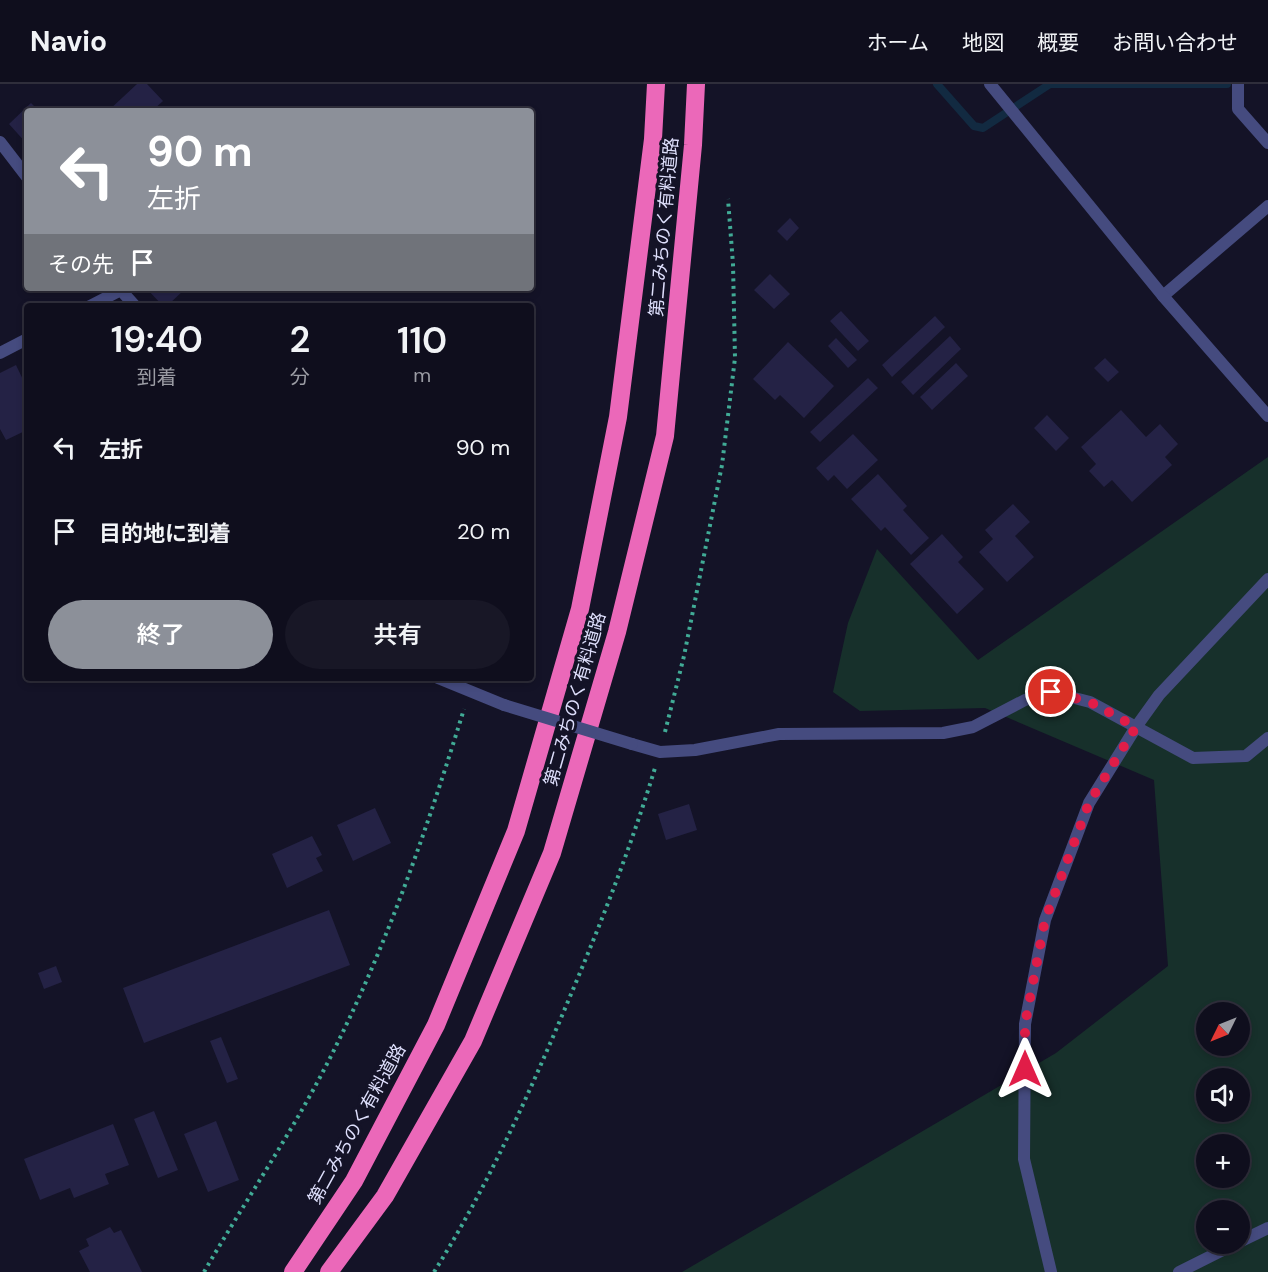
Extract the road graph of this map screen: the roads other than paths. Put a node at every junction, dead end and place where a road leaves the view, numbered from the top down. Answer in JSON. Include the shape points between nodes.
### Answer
{"nodes":[{"id":1,"x":656,"y":84,"type":"edge"},
{"id":2,"x":696,"y":84,"type":"edge"},
{"id":3,"x":990,"y":84,"type":"edge"},
{"id":4,"x":1238,"y":84,"type":"edge"},
{"id":5,"x":0,"y":142,"type":"edge"},
{"id":6,"x":1268,"y":143,"type":"edge"},
{"id":7,"x":24,"y":173,"type":"edge"},
{"id":8,"x":1268,"y":206,"type":"edge"},
{"id":9,"x":116,"y":291,"type":"edge"},
{"id":10,"x":122,"y":291,"type":"edge"},
{"id":11,"x":1163,"y":296,"type":"junction"},
{"id":12,"x":95,"y":303,"type":"edge"},
{"id":13,"x":132,"y":303,"type":"edge"},
{"id":14,"x":24,"y":341,"type":"edge"},
{"id":15,"x":0,"y":353,"type":"edge"},
{"id":16,"x":1268,"y":416,"type":"edge"},
{"id":17,"x":1268,"y":579,"type":"edge"},
{"id":18,"x":445,"y":681,"type":"edge"},
{"id":19,"x":1136,"y":727,"type":"junction"},
{"id":20,"x":1268,"y":738,"type":"edge"},
{"id":21,"x":1268,"y":1228,"type":"edge"},
{"id":22,"x":1250,"y":1237,"type":"edge"},
{"id":23,"x":1215,"y":1254,"type":"edge"},
{"id":24,"x":293,"y":1272,"type":"edge"},
{"id":25,"x":329,"y":1272,"type":"edge"},
{"id":26,"x":1051,"y":1272,"type":"edge"},
{"id":27,"x":1179,"y":1272,"type":"edge"}],
"edges":[{"from":1,"to":24,"type":"highway","name":"第二みちのく有料道路","via":[[653,139],[618,417],[580,609],[516,831],[436,1025],[354,1181]]},
{"from":2,"to":25,"type":"highway","name":"第二みちのく有料道路","via":[[664,436],[617,632],[552,853],[473,1041],[385,1196]]},
{"from":3,"to":11,"type":"street"},
{"from":4,"to":6,"type":"street","via":[[1238,109]]},
{"from":5,"to":7,"type":"street"},
{"from":8,"to":11,"type":"street"},
{"from":9,"to":12,"type":"street"},
{"from":10,"to":13,"type":"street"},
{"from":11,"to":16,"type":"street"},
{"from":14,"to":15,"type":"street"},
{"from":17,"to":19,"type":"street","via":[[1159,695]]},
{"from":18,"to":19,"type":"street","bridge":true,"via":[[504,705],[660,752],[695,750],[779,734],[943,733],[973,727],[1025,700],[1051,692],[1090,702]]},
{"from":19,"to":20,"type":"street","via":[[1193,758],[1246,756]]},
{"from":19,"to":26,"type":"street","via":[[1089,803],[1045,920],[1025,1024],[1024,1159]]},
{"from":21,"to":22,"type":"street"},
{"from":23,"to":27,"type":"street"}]}
